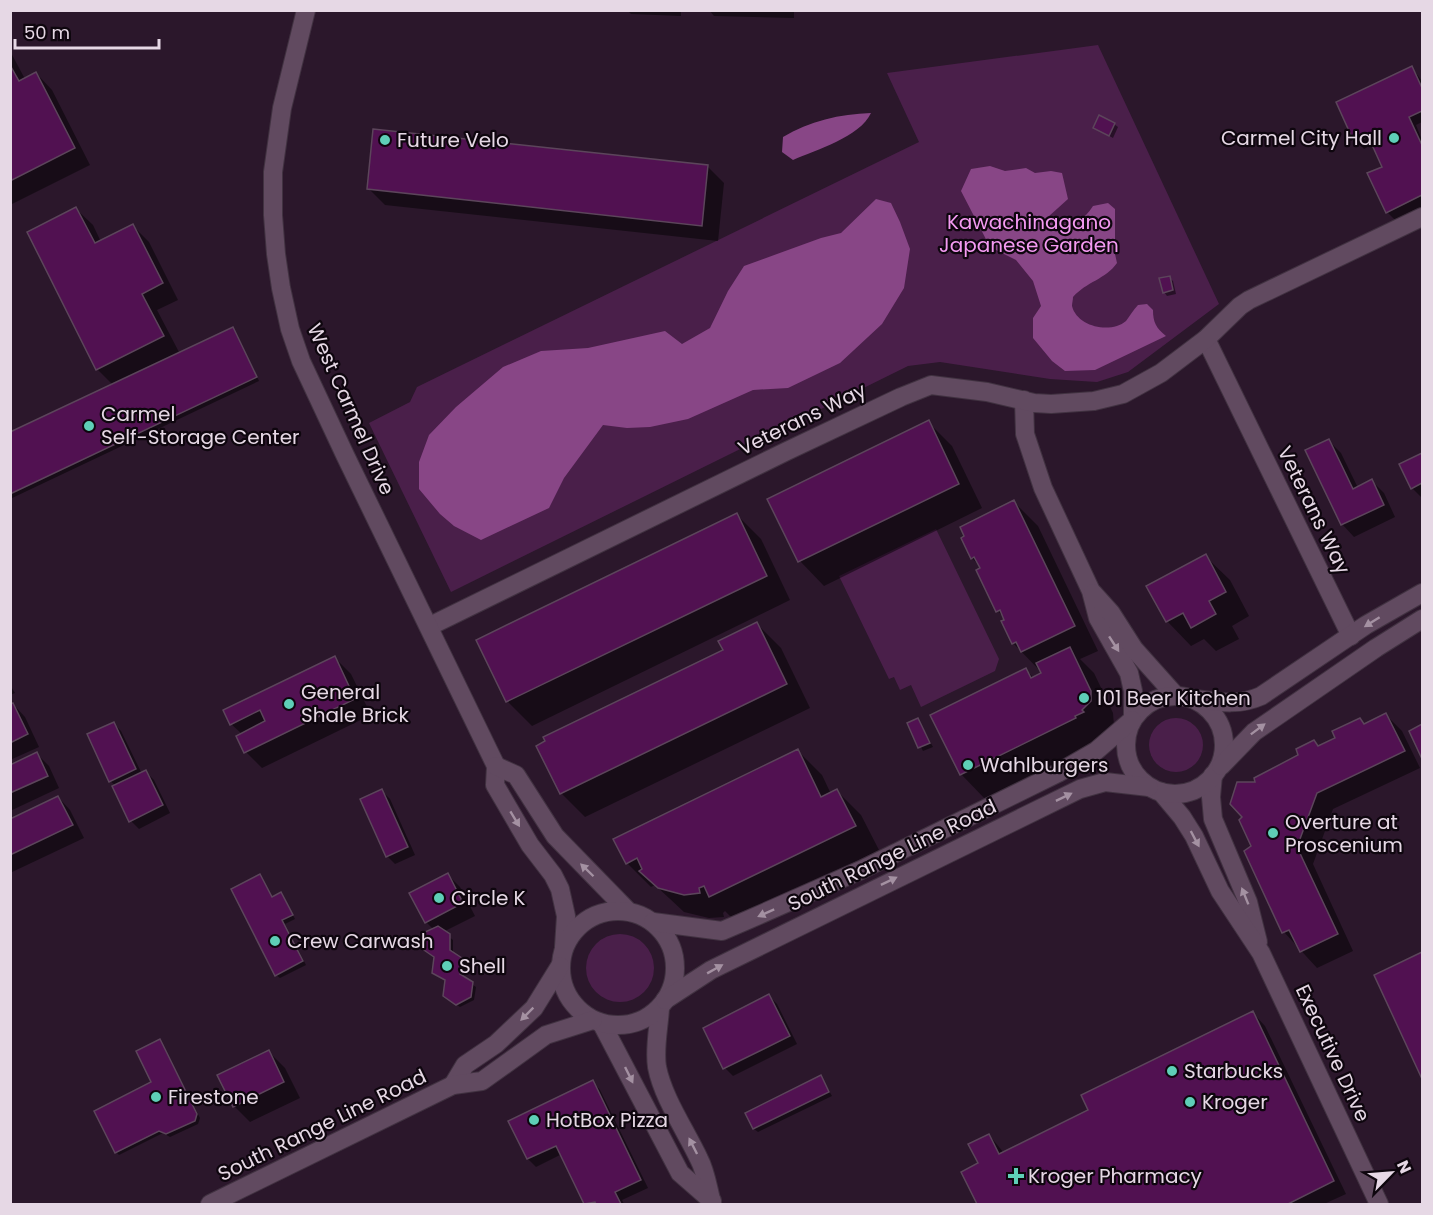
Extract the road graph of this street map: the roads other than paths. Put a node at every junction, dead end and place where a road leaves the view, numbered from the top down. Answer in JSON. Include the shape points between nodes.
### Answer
{"nodes":[{"id":1,"x":306,"y":10,"type":"edge"},
{"id":2,"x":1422,"y":218,"type":"edge"},
{"id":3,"x":1206,"y":339,"type":"junction"},
{"id":4,"x":1024,"y":400,"type":"junction"},
{"id":5,"x":1091,"y":591,"type":"junction"},
{"id":6,"x":1422,"y":593,"type":"edge"},
{"id":7,"x":1422,"y":619,"type":"edge"},
{"id":8,"x":430,"y":626,"type":"junction"},
{"id":9,"x":1351,"y":636,"type":"junction"},
{"id":10,"x":1183,"y":697,"type":"junction"},
{"id":11,"x":1133,"y":720,"type":"junction"},
{"id":12,"x":496,"y":766,"type":"junction"},
{"id":13,"x":1215,"y":773,"type":"junction"},
{"id":14,"x":1155,"y":789,"type":"junction"},
{"id":15,"x":628,"y":911,"type":"junction"},
{"id":16,"x":653,"y":922,"type":"junction"},
{"id":17,"x":564,"y":947,"type":"junction"},
{"id":18,"x":1261,"y":953,"type":"junction"},
{"id":19,"x":560,"y":966,"type":"junction"},
{"id":20,"x":663,"y":1004,"type":"junction"},
{"id":21,"x":597,"y":1022,"type":"junction"},
{"id":22,"x":453,"y":1085,"type":"junction"},
{"id":23,"x":712,"y":1203,"type":"edge"},
{"id":24,"x":210,"y":1204,"type":"edge"},
{"id":25,"x":1379,"y":1204,"type":"edge"}],
"edges":[{"from":1,"to":8,"type":"street","name":"West Carmel Drive","via":[[282,108],[273,172],[281,288],[302,361]]},
{"from":2,"to":3,"type":"street","name":"Veterans Way","via":[[1249,300]]},
{"from":3,"to":4,"type":"street","name":"Veterans Way","via":[[1155,377],[1123,394],[1064,404]]},
{"from":3,"to":9,"type":"street","name":"Veterans Way"},
{"from":4,"to":5,"type":"street","via":[[1025,434],[1043,488]]},
{"from":4,"to":8,"type":"street","name":"Veterans Way","via":[[931,385],[797,446]]},
{"from":5,"to":10,"type":"street","via":[[1134,649]]},
{"from":5,"to":11,"type":"street","one_way":true,"via":[[1098,618],[1129,673]]},
{"from":6,"to":9,"type":"street","one_way":true},
{"from":13,"to":7,"type":"street","one_way":true,"via":[[1254,732]]},
{"from":8,"to":12,"type":"street","name":"West Carmel Drive"},
{"from":9,"to":10,"type":"street","via":[[1252,700],[1219,702]]},
{"from":10,"to":11,"type":"street","via":[[1155,700]]},
{"from":10,"to":13,"type":"street","via":[[1206,708],[1218,722],[1224,747]]},
{"from":11,"to":14,"type":"street","via":[[1127,735],[1128,757],[1138,777]]},
{"from":11,"to":16,"type":"street","name":"South Range Line Road","one_way":true,"via":[[1096,751],[1058,773],[861,870],[722,931]]},
{"from":15,"to":12,"type":"street","one_way":true,"via":[[555,836],[516,775]]},
{"from":12,"to":17,"type":"street","name":"West Carmel Drive","one_way":true,"via":[[495,785],[560,889],[566,916]]},
{"from":13,"to":14,"type":"street","via":[[1205,784],[1184,793]]},
{"from":18,"to":13,"type":"street","name":"Executive Drive","one_way":true,"via":[[1248,902],[1213,819]]},
{"from":14,"to":18,"type":"street","name":"Executive Drive","one_way":true,"via":[[1182,817],[1220,891]]},
{"from":20,"to":14,"type":"street","name":"South Range Line Road","one_way":true,"via":[[711,970],[1080,789],[1105,782]]},
{"from":15,"to":16,"type":"street"},
{"from":15,"to":17,"type":"street","via":[[608,910],[589,917],[574,929]]},
{"from":16,"to":20,"type":"street","via":[[673,950],[673,985]]},
{"from":17,"to":19,"type":"street"},
{"from":18,"to":25,"type":"street","name":"Executive Drive"},
{"from":19,"to":21,"type":"street","via":[[568,998],[579,1011]]},
{"from":19,"to":22,"type":"street","name":"South Range Line Road","one_way":true,"via":[[534,1008],[496,1044],[465,1065]]},
{"from":20,"to":21,"type":"street","via":[[633,1024]]},
{"from":23,"to":20,"type":"street","one_way":true,"via":[[701,1162],[657,1066],[656,1045]]},
{"from":21,"to":22,"type":"street","name":"South Range Line Road","via":[[546,1035],[482,1081]]},
{"from":21,"to":23,"type":"street","one_way":true,"via":[[680,1173]]},
{"from":22,"to":24,"type":"street","name":"South Range Line Road"}]}
